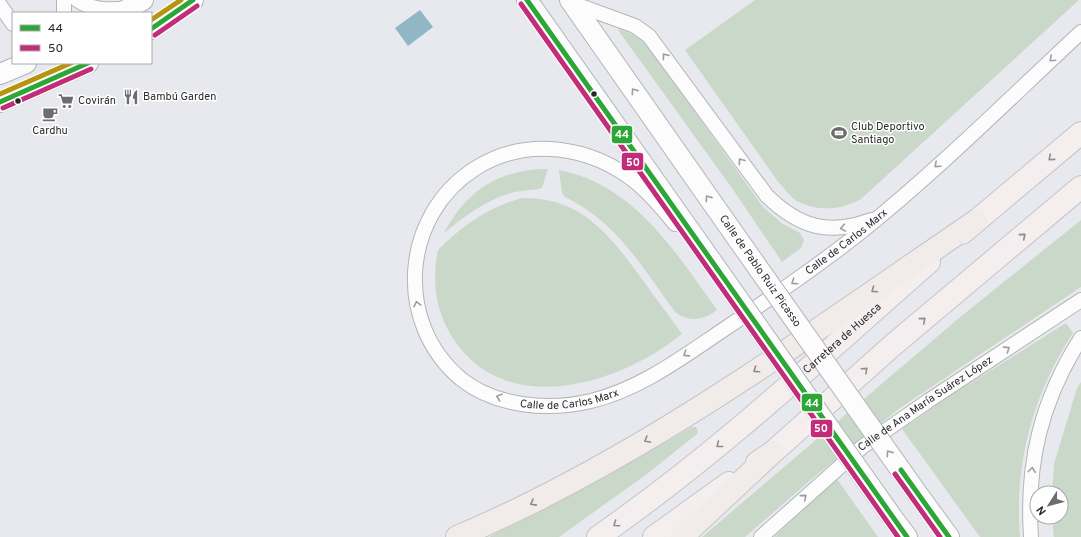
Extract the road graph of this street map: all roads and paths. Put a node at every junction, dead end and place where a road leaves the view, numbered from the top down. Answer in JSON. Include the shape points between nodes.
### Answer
{"nodes":[{"id":1,"x":64,"y":0,"type":"edge"},
{"id":2,"x":74,"y":0,"type":"edge"},
{"id":3,"x":77,"y":0,"type":"edge"},
{"id":4,"x":194,"y":0,"type":"edge"},
{"id":5,"x":527,"y":0,"type":"edge"},
{"id":6,"x":571,"y":2,"type":"edge"},
{"id":7,"x":0,"y":5,"type":"edge"},
{"id":8,"x":131,"y":7,"type":"edge"},
{"id":9,"x":64,"y":12,"type":"edge"},
{"id":10,"x":80,"y":12,"type":"edge"},
{"id":11,"x":12,"y":23,"type":"edge"},
{"id":12,"x":152,"y":28,"type":"edge"},
{"id":13,"x":1081,"y":32,"type":"edge"},
{"id":14,"x":24,"y":64,"type":"edge"},
{"id":15,"x":80,"y":65,"type":"edge"},
{"id":16,"x":0,"y":74,"type":"edge"},
{"id":17,"x":0,"y":102,"type":"edge"},
{"id":18,"x":1081,"y":133,"type":"edge"},
{"id":19,"x":1081,"y":188,"type":"edge"},
{"id":20,"x":880,"y":216,"type":"junction"},
{"id":21,"x":976,"y":221,"type":"junction"},
{"id":22,"x":710,"y":260,"type":"junction"},
{"id":23,"x":1081,"y":300,"type":"edge"},
{"id":24,"x":1081,"y":338,"type":"edge"},
{"id":25,"x":773,"y":452,"type":"junction"},
{"id":26,"x":457,"y":537,"type":"edge"},
{"id":27,"x":598,"y":537,"type":"edge"},
{"id":28,"x":654,"y":537,"type":"edge"},
{"id":29,"x":682,"y":537,"type":"edge"},
{"id":30,"x":761,"y":537,"type":"edge"},
{"id":31,"x":907,"y":537,"type":"edge"},
{"id":32,"x":949,"y":537,"type":"edge"},
{"id":33,"x":1031,"y":537,"type":"edge"}],
"edges":[{"from":1,"to":9,"type":"street"},
{"from":2,"to":10,"type":"street"},
{"from":3,"to":8,"type":"street","via":[[86,5],[106,9]]},
{"from":4,"to":12,"type":"main road"},
{"from":5,"to":22,"type":"main road"},
{"from":20,"to":6,"type":"street","name":"Calle de Pablo Ruiz Picasso","one_way":true,"via":[[834,229],[792,218],[767,196],[649,36],[635,26]]},
{"from":32,"to":6,"type":"main road","name":"Calle de Pablo Ruiz Picasso","one_way":true,"bridge":true},
{"from":7,"to":11,"type":"street"},
{"from":13,"to":20,"type":"street","name":"Calle de Carlos Marx","one_way":true},
{"from":14,"to":16,"type":"main road"},
{"from":15,"to":17,"type":"main road"},
{"from":18,"to":21,"type":"highway","name":"Carretera de Huesca","one_way":true},
{"from":25,"to":19,"type":"highway","one_way":true,"via":[[893,345]]},
{"from":20,"to":22,"type":"street","name":"Calle de Carlos Marx","one_way":true,"via":[[806,274],[676,361],[619,392],[570,405],[540,406],[512,402],[462,380],[440,356],[427,336],[414,291],[414,264],[418,247],[425,226],[440,199],[475,168],[498,156],[524,149],[543,148],[574,152],[601,161],[619,171],[654,199],[685,236]]},
{"from":21,"to":26,"type":"highway","one_way":true,"via":[[679,421],[517,511]]},
{"from":21,"to":27,"type":"highway","name":"Carretera de Huesca","one_way":true,"via":[[750,420],[665,488]]},
{"from":22,"to":31,"type":"main road","bridge":true},
{"from":30,"to":23,"type":"street","name":"Calle de Ana María Suárez López","one_way":true,"via":[[862,447]]},
{"from":33,"to":24,"type":"street","one_way":true,"via":[[1028,505],[1038,434],[1056,381]]},
{"from":25,"to":28,"type":"highway"},
{"from":25,"to":29,"type":"highway"}]}
